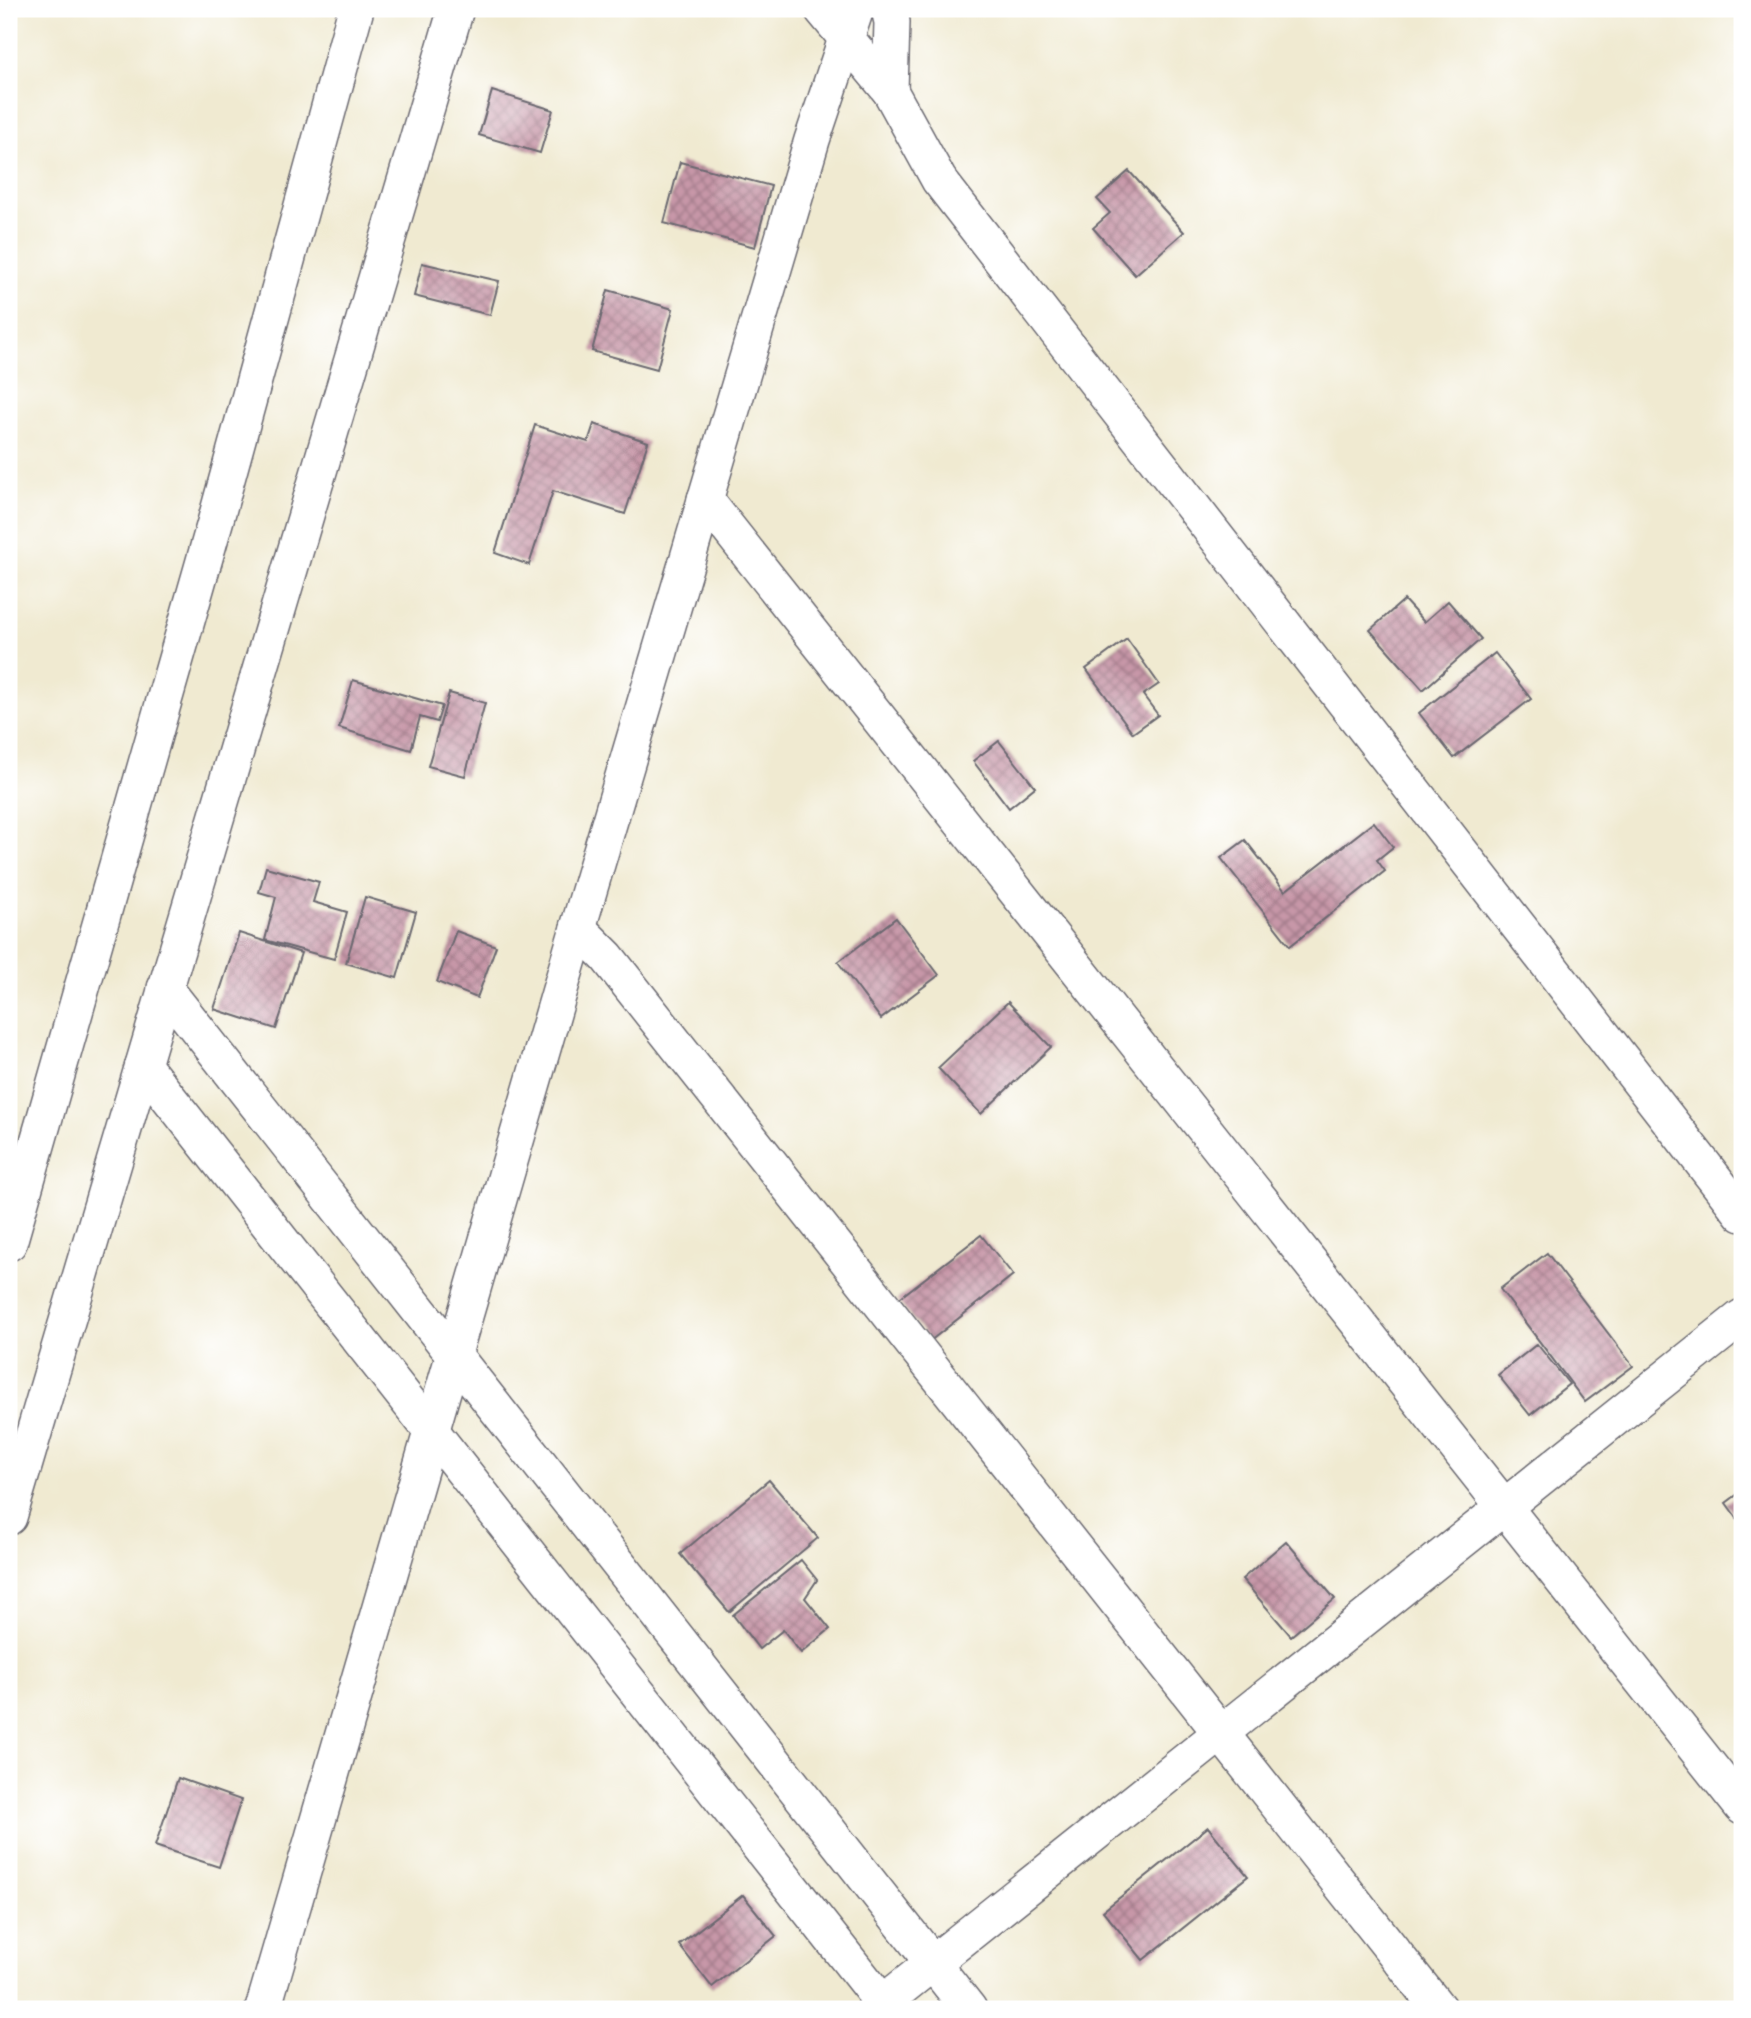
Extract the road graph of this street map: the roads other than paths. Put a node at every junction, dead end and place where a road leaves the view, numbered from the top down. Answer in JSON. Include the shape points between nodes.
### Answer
{"nodes":[{"id":1,"x":356,"y":9,"type":"edge"},
{"id":2,"x":456,"y":9,"type":"edge"},
{"id":3,"x":822,"y":9,"type":"edge"},
{"id":4,"x":889,"y":9,"type":"edge"},
{"id":5,"x":851,"y":24,"type":"edge"},
{"id":6,"x":890,"y":92,"type":"junction"},
{"id":7,"x":705,"y":499,"type":"junction"},
{"id":8,"x":578,"y":928,"type":"junction"},
{"id":9,"x":166,"y":988,"type":"junction"},
{"id":10,"x":143,"y":1065,"type":"junction"},
{"id":11,"x":1742,"y":1214,"type":"edge"},
{"id":12,"x":9,"y":1243,"type":"edge"},
{"id":13,"x":1742,"y":1317,"type":"edge"},
{"id":14,"x":453,"y":1353,"type":"junction"},
{"id":15,"x":430,"y":1430,"type":"junction"},
{"id":16,"x":1504,"y":1507,"type":"junction"},
{"id":17,"x":9,"y":1517,"type":"edge"},
{"id":18,"x":1221,"y":1733,"type":"junction"},
{"id":19,"x":1742,"y":1807,"type":"edge"},
{"id":20,"x":933,"y":1963,"type":"junction"},
{"id":21,"x":881,"y":2007,"type":"edge"},
{"id":22,"x":263,"y":2009,"type":"edge"},
{"id":23,"x":969,"y":2009,"type":"edge"},
{"id":24,"x":1439,"y":2009,"type":"edge"}],
"edges":[{"from":1,"to":12,"type":"street"},
{"from":2,"to":9,"type":"street"},
{"from":3,"to":5,"type":"street"},
{"from":4,"to":6,"type":"street"},
{"from":5,"to":6,"type":"street"},
{"from":5,"to":7,"type":"street"},
{"from":6,"to":11,"type":"street","via":[[939,180]]},
{"from":7,"to":8,"type":"street"},
{"from":7,"to":16,"type":"street"},
{"from":8,"to":14,"type":"street"},
{"from":8,"to":18,"type":"street","via":[[607,957]]},
{"from":9,"to":10,"type":"street"},
{"from":9,"to":14,"type":"street"},
{"from":10,"to":15,"type":"street"},
{"from":10,"to":17,"type":"street"},
{"from":13,"to":16,"type":"street"},
{"from":14,"to":15,"type":"street"},
{"from":14,"to":20,"type":"street"},
{"from":15,"to":21,"type":"street"},
{"from":15,"to":22,"type":"street"},
{"from":16,"to":18,"type":"street"},
{"from":16,"to":19,"type":"street"},
{"from":18,"to":20,"type":"street"},
{"from":18,"to":24,"type":"street"},
{"from":20,"to":21,"type":"street"},
{"from":20,"to":23,"type":"street"}]}
